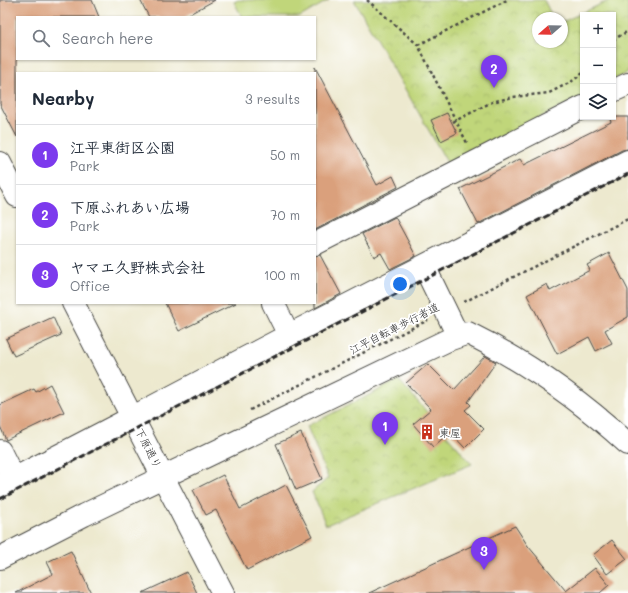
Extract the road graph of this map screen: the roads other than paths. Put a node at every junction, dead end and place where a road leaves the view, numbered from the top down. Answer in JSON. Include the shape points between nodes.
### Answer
{"nodes":[{"id":1,"x":628,"y":84,"type":"edge"},
{"id":2,"x":616,"y":90,"type":"edge"},
{"id":3,"x":580,"y":109,"type":"edge"},
{"id":4,"x":628,"y":161,"type":"edge"},
{"id":5,"x":0,"y":163,"type":"edge"},
{"id":6,"x":16,"y":194,"type":"edge"},
{"id":7,"x":316,"y":243,"type":"edge"},
{"id":8,"x":424,"y":266,"type":"junction"},
{"id":9,"x":74,"y":304,"type":"edge"},
{"id":10,"x":274,"y":304,"type":"edge"},
{"id":11,"x":289,"y":335,"type":"junction"},
{"id":12,"x":458,"y":336,"type":"junction"},
{"id":13,"x":133,"y":417,"type":"junction"},
{"id":14,"x":628,"y":444,"type":"edge"},
{"id":15,"x":0,"y":451,"type":"edge"},
{"id":16,"x":164,"y":478,"type":"junction"},
{"id":17,"x":7,"y":482,"type":"edge"},
{"id":18,"x":0,"y":558,"type":"edge"},
{"id":19,"x":223,"y":593,"type":"edge"}],
"edges":[{"from":1,"to":2,"type":"street"},
{"from":3,"to":7,"type":"street"},
{"from":4,"to":8,"type":"street"},
{"from":5,"to":6,"type":"street"},
{"from":8,"to":11,"type":"street"},
{"from":8,"to":12,"type":"street"},
{"from":9,"to":13,"type":"street","name":"下原通り"},
{"from":10,"to":11,"type":"street"},
{"from":11,"to":13,"type":"street"},
{"from":12,"to":14,"type":"street","via":[[468,333],[495,347],[545,379],[607,425]]},
{"from":12,"to":16,"type":"street"},
{"from":13,"to":16,"type":"street","name":"下原通り"},
{"from":13,"to":17,"type":"street"},
{"from":15,"to":17,"type":"street"},
{"from":16,"to":18,"type":"street"},
{"from":16,"to":19,"type":"street","name":"下原通り"}]}
